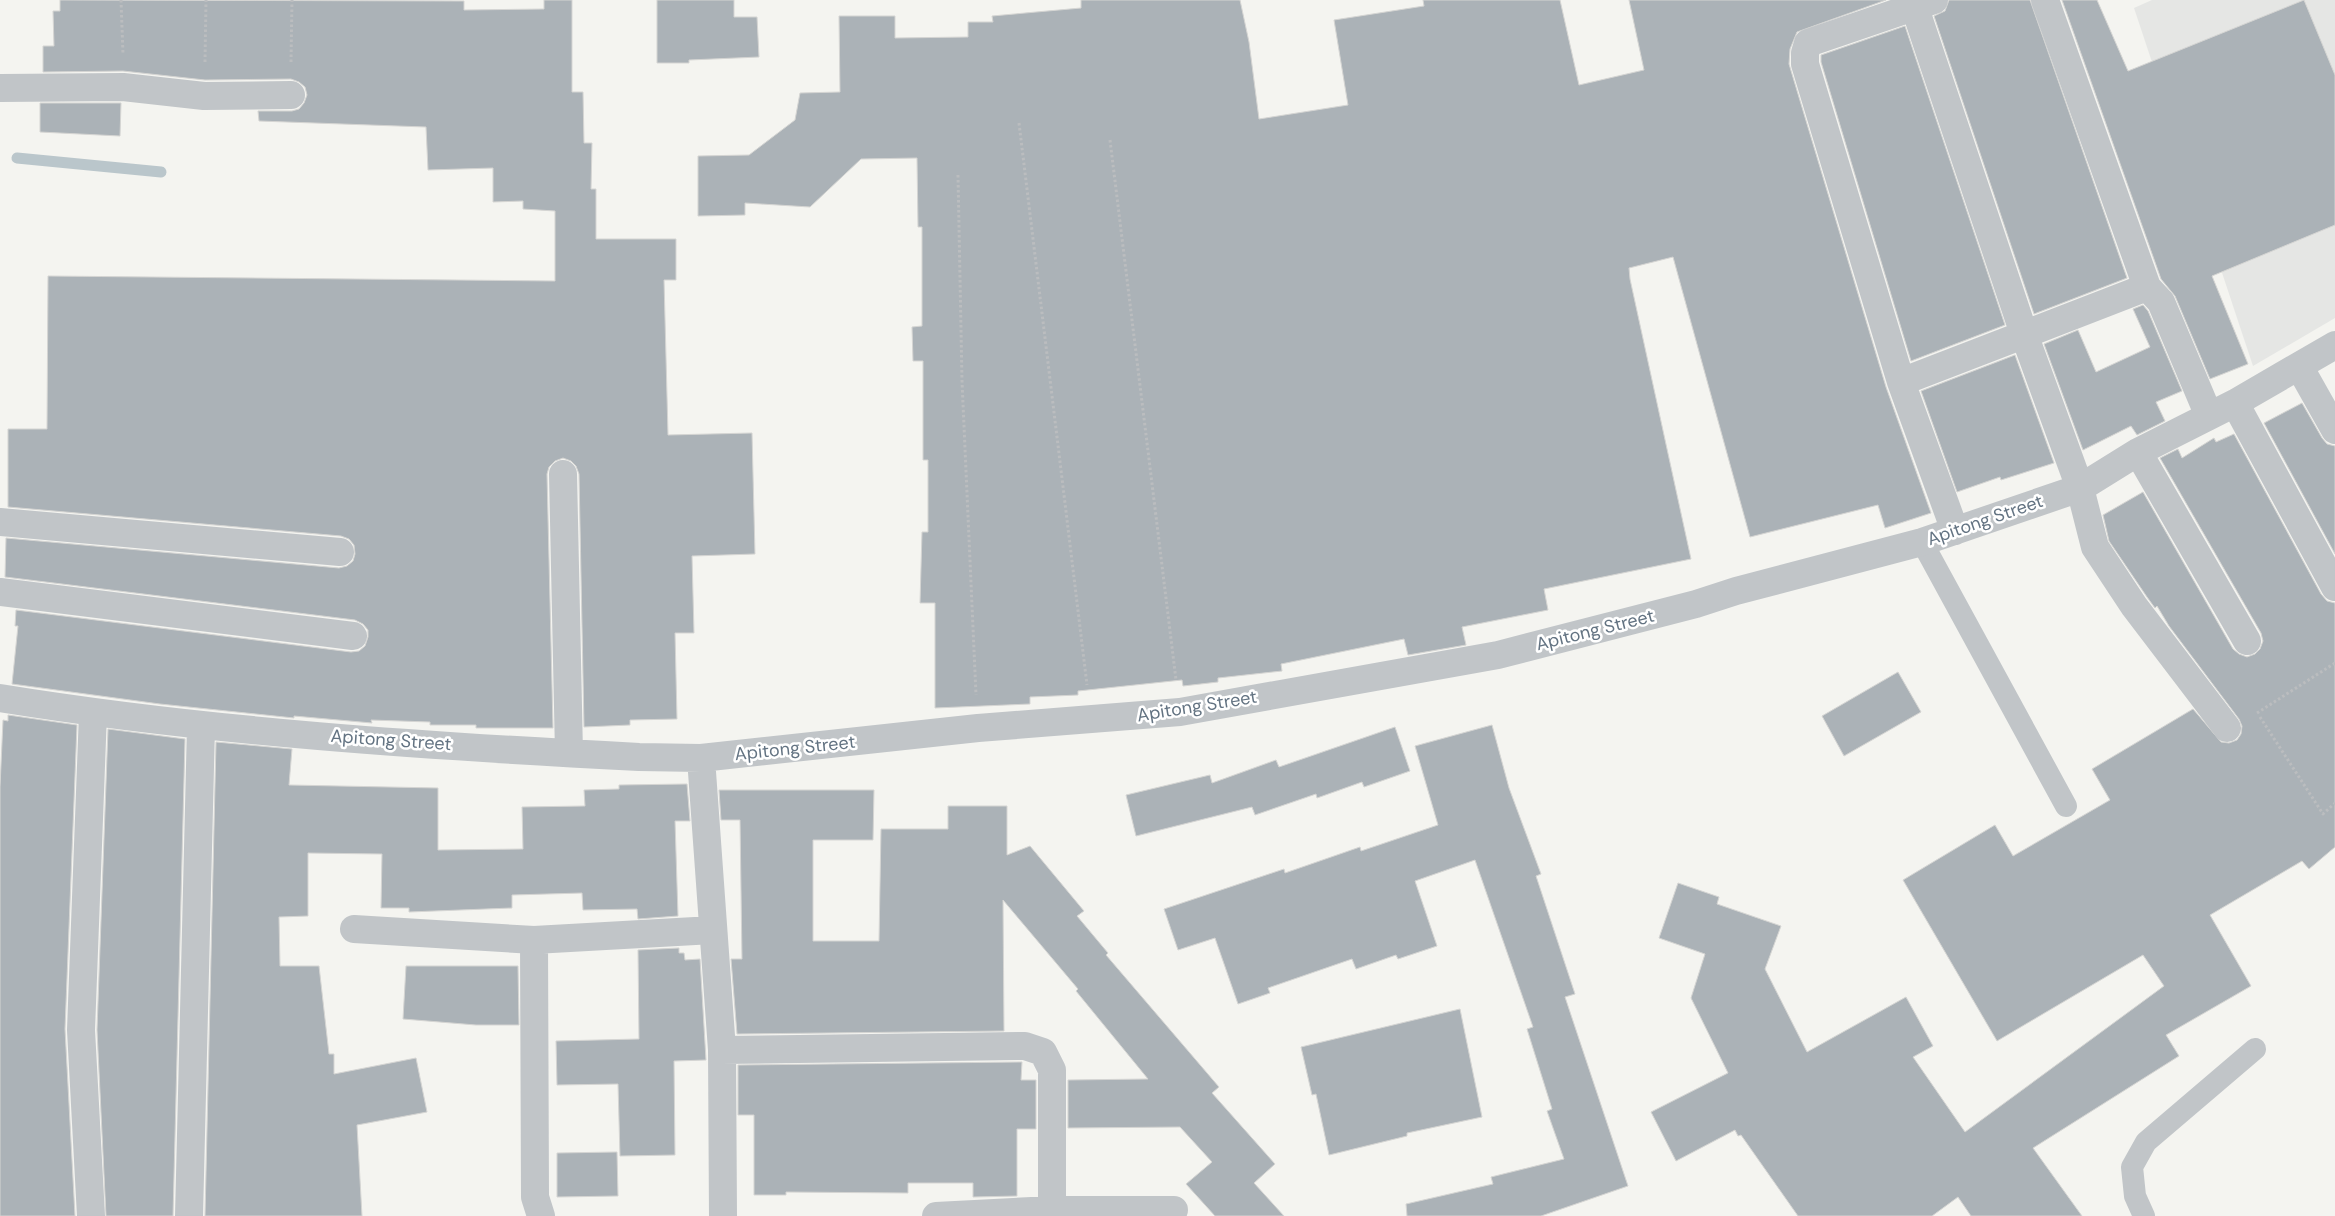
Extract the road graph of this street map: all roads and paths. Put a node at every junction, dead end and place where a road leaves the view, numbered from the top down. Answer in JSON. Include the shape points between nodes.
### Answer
{"nodes":[{"id":1,"x":121,"y":0,"type":"edge"},
{"id":2,"x":206,"y":0,"type":"edge"},
{"id":3,"x":292,"y":0,"type":"edge"},
{"id":4,"x":2045,"y":0,"type":"edge"},
{"id":5,"x":1924,"y":4,"type":"edge"},
{"id":6,"x":123,"y":87,"type":"junction"},
{"id":7,"x":0,"y":88,"type":"edge"},
{"id":8,"x":291,"y":95,"type":"joint"},
{"id":9,"x":204,"y":96,"type":"junction"},
{"id":10,"x":1019,"y":123,"type":"dead end"},
{"id":11,"x":1110,"y":140,"type":"dead end"},
{"id":12,"x":958,"y":175,"type":"dead end"},
{"id":13,"x":2147,"y":288,"type":"junction"},
{"id":14,"x":2024,"y":334,"type":"junction"},
{"id":15,"x":2335,"y":345,"type":"edge"},
{"id":16,"x":2298,"y":366,"type":"junction"},
{"id":17,"x":1901,"y":382,"type":"junction"},
{"id":18,"x":2235,"y":403,"type":"junction"},
{"id":19,"x":2209,"y":416,"type":"junction"},
{"id":20,"x":2335,"y":430,"type":"edge"},
{"id":21,"x":2138,"y":452,"type":"junction"},
{"id":22,"x":563,"y":474,"type":"dead end"},
{"id":23,"x":2080,"y":488,"type":"junction"},
{"id":24,"x":0,"y":522,"type":"edge"},
{"id":25,"x":1955,"y":531,"type":"junction"},
{"id":26,"x":1922,"y":542,"type":"junction"},
{"id":27,"x":340,"y":552,"type":"dead end"},
{"id":28,"x":2335,"y":587,"type":"edge"},
{"id":29,"x":0,"y":592,"type":"edge"},
{"id":30,"x":353,"y":636,"type":"dead end"},
{"id":31,"x":2247,"y":641,"type":"dead end"},
{"id":32,"x":2335,"y":663,"type":"edge"},
{"id":33,"x":0,"y":698,"type":"edge"},
{"id":34,"x":1180,"y":712,"type":"junction"},
{"id":35,"x":92,"y":713,"type":"junction"},
{"id":36,"x":2258,"y":714,"type":"junction"},
{"id":37,"x":1091,"y":720,"type":"junction"},
{"id":38,"x":201,"y":726,"type":"junction"},
{"id":39,"x":978,"y":728,"type":"junction"},
{"id":40,"x":2228,"y":728,"type":"joint"},
{"id":41,"x":569,"y":754,"type":"junction"},
{"id":42,"x":701,"y":758,"type":"junction"},
{"id":43,"x":2335,"y":803,"type":"edge"},
{"id":44,"x":2066,"y":806,"type":"dead end"},
{"id":45,"x":354,"y":929,"type":"dead end"},
{"id":46,"x":713,"y":930,"type":"junction"},
{"id":47,"x":534,"y":940,"type":"junction"},
{"id":48,"x":2255,"y":1049,"type":"dead end"},
{"id":49,"x":722,"y":1050,"type":"junction"},
{"id":50,"x":1052,"y":1210,"type":"junction"},
{"id":51,"x":1174,"y":1210,"type":"dead end"},
{"id":52,"x":91,"y":1216,"type":"edge"},
{"id":53,"x":189,"y":1216,"type":"edge"},
{"id":54,"x":541,"y":1216,"type":"edge"},
{"id":55,"x":723,"y":1216,"type":"edge"},
{"id":56,"x":936,"y":1216,"type":"edge"},
{"id":57,"x":2144,"y":1216,"type":"edge"}],
"edges":[{"from":1,"to":6,"type":"path"},
{"from":2,"to":9,"type":"path"},
{"from":3,"to":8,"type":"path"},
{"from":4,"to":13,"type":"street"},
{"from":5,"to":14,"type":"street"},
{"from":5,"to":17,"type":"street","via":[[1808,43],[1805,53],[1805,64]]},
{"from":6,"to":7,"type":"street"},
{"from":6,"to":9,"type":"street"},
{"from":8,"to":9,"type":"street"},
{"from":10,"to":37,"type":"path"},
{"from":11,"to":34,"type":"path"},
{"from":12,"to":39,"type":"path","via":[[962,380]]},
{"from":13,"to":14,"type":"street"},
{"from":13,"to":19,"type":"street","via":[[2161,302]]},
{"from":14,"to":17,"type":"street"},
{"from":14,"to":23,"type":"street"},
{"from":15,"to":16,"type":"street","name":"Apitong Street"},
{"from":16,"to":18,"type":"street","name":"Apitong Street"},
{"from":16,"to":20,"type":"street"},
{"from":17,"to":25,"type":"street"},
{"from":18,"to":19,"type":"street","name":"Apitong Street"},
{"from":18,"to":28,"type":"street"},
{"from":19,"to":21,"type":"street","name":"Apitong Street"},
{"from":21,"to":23,"type":"street","name":"Apitong Street"},
{"from":21,"to":31,"type":"street"},
{"from":22,"to":41,"type":"street"},
{"from":23,"to":25,"type":"street","name":"Apitong Street"},
{"from":23,"to":40,"type":"street","via":[[2095,547],[2134,606]]},
{"from":24,"to":27,"type":"street"},
{"from":25,"to":26,"type":"street","name":"Apitong Street"},
{"from":26,"to":34,"type":"street","name":"Apitong Street","via":[[1498,655]]},
{"from":26,"to":44,"type":"lane"},
{"from":29,"to":30,"type":"street"},
{"from":32,"to":36,"type":"path"},
{"from":33,"to":35,"type":"street","name":"Apitong Street"},
{"from":34,"to":37,"type":"street","name":"Apitong Street"},
{"from":35,"to":38,"type":"street","name":"Apitong Street"},
{"from":35,"to":52,"type":"street","via":[[81,1030]]},
{"from":36,"to":40,"type":"path","via":[[2252,708]]},
{"from":36,"to":43,"type":"path","via":[[2323,814]]},
{"from":37,"to":39,"type":"street","name":"Apitong Street"},
{"from":38,"to":41,"type":"street","name":"Apitong Street"},
{"from":38,"to":53,"type":"street"},
{"from":39,"to":42,"type":"street","name":"Apitong Street"},
{"from":41,"to":42,"type":"street","name":"Apitong Street"},
{"from":42,"to":46,"type":"street"},
{"from":45,"to":47,"type":"street"},
{"from":46,"to":47,"type":"street"},
{"from":46,"to":49,"type":"street"},
{"from":47,"to":54,"type":"street","via":[[535,1197]]},
{"from":48,"to":57,"type":"lane","via":[[2146,1142],[2132,1168],[2135,1196]]},
{"from":49,"to":50,"type":"street","via":[[1025,1046],[1043,1052],[1052,1070]]},
{"from":49,"to":55,"type":"street"},
{"from":50,"to":51,"type":"street"},
{"from":50,"to":56,"type":"street"}]}
